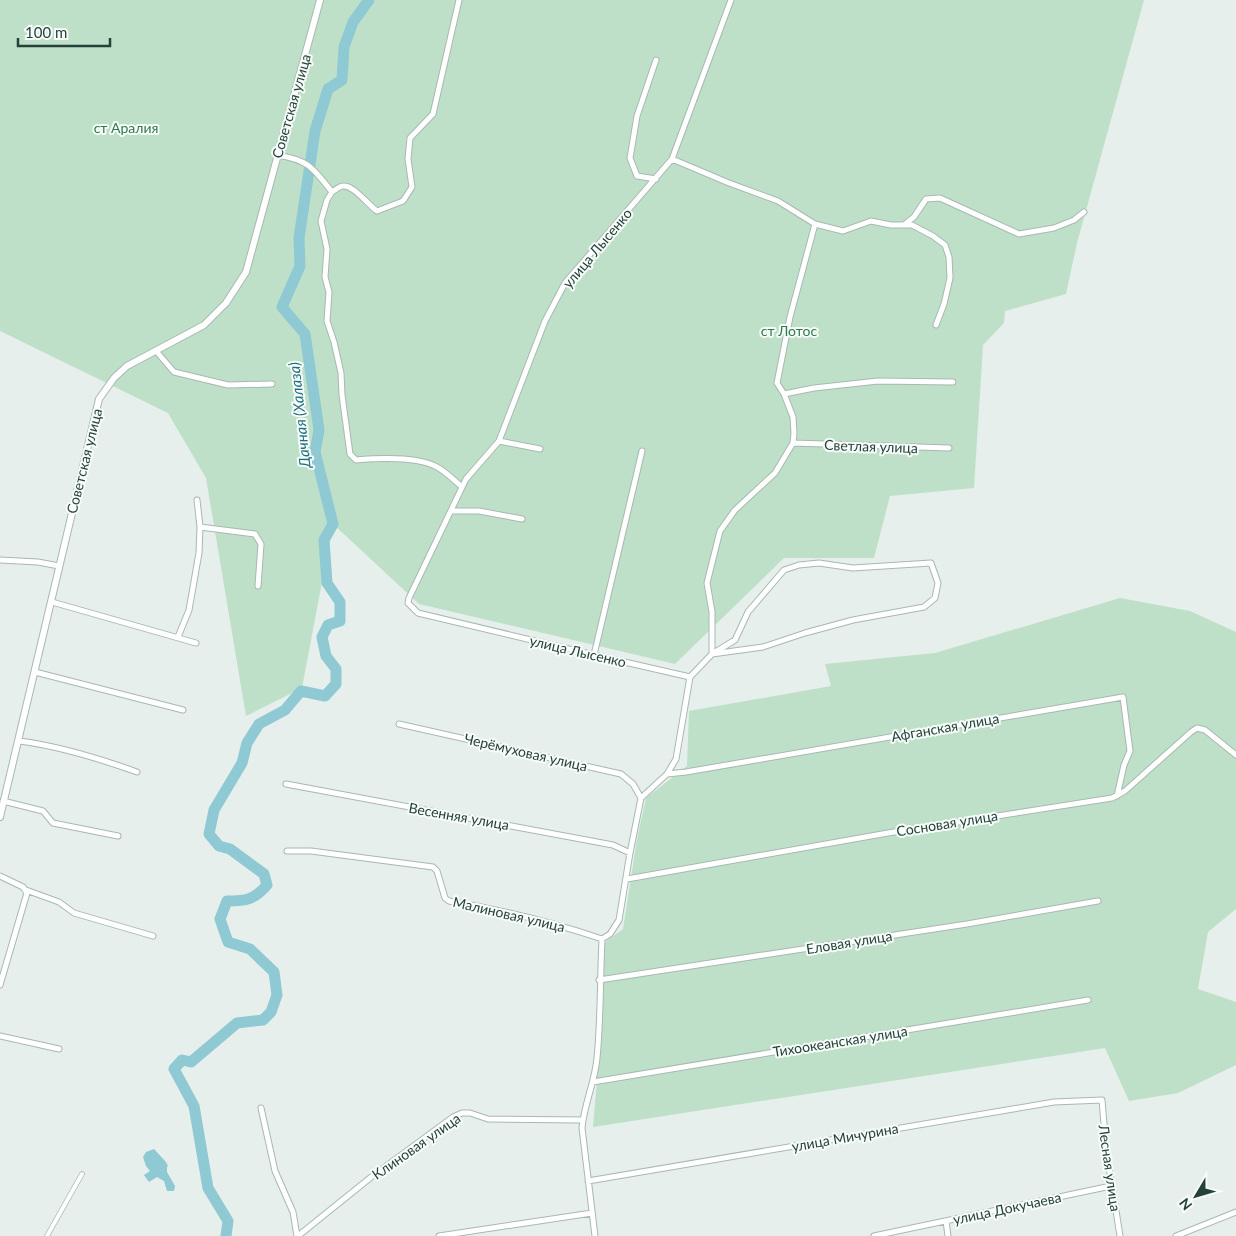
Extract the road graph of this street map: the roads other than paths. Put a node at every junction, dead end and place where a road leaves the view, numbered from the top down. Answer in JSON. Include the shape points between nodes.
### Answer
{"nodes":[{"id":1,"x":320,"y":0,"type":"edge"},
{"id":2,"x":459,"y":0,"type":"edge"},
{"id":3,"x":731,"y":0,"type":"edge"},
{"id":4,"x":656,"y":60,"type":"dead end"},
{"id":5,"x":277,"y":155,"type":"junction"},
{"id":6,"x":672,"y":159,"type":"junction"},
{"id":7,"x":656,"y":179,"type":"junction"},
{"id":8,"x":332,"y":192,"type":"junction"},
{"id":9,"x":1084,"y":212,"type":"dead end"},
{"id":10,"x":816,"y":224,"type":"junction"},
{"id":11,"x":905,"y":224,"type":"junction"},
{"id":12,"x":936,"y":325,"type":"dead end"},
{"id":13,"x":157,"y":352,"type":"junction"},
{"id":14,"x":953,"y":382,"type":"dead end"},
{"id":15,"x":272,"y":384,"type":"dead end"},
{"id":16,"x":784,"y":394,"type":"junction"},
{"id":17,"x":499,"y":441,"type":"junction"},
{"id":18,"x":793,"y":444,"type":"junction"},
{"id":19,"x":949,"y":448,"type":"dead end"},
{"id":20,"x":540,"y":449,"type":"dead end"},
{"id":21,"x":642,"y":451,"type":"dead end"},
{"id":22,"x":462,"y":486,"type":"junction"},
{"id":23,"x":197,"y":500,"type":"dead end"},
{"id":24,"x":452,"y":511,"type":"junction"},
{"id":25,"x":522,"y":519,"type":"dead end"},
{"id":26,"x":200,"y":527,"type":"junction"},
{"id":27,"x":0,"y":560,"type":"edge"},
{"id":28,"x":58,"y":566,"type":"junction"},
{"id":29,"x":258,"y":586,"type":"dead end"},
{"id":30,"x":52,"y":602,"type":"junction"},
{"id":31,"x":178,"y":637,"type":"junction"},
{"id":32,"x":196,"y":643,"type":"dead end"},
{"id":33,"x":712,"y":654,"type":"junction"},
{"id":34,"x":594,"y":655,"type":"junction"},
{"id":35,"x":35,"y":672,"type":"junction"},
{"id":36,"x":690,"y":677,"type":"junction"},
{"id":37,"x":182,"y":710,"type":"dead end"},
{"id":38,"x":399,"y":724,"type":"dead end"},
{"id":39,"x":18,"y":740,"type":"junction"},
{"id":40,"x":1236,"y":755,"type":"edge"},
{"id":41,"x":137,"y":772,"type":"dead end"},
{"id":42,"x":667,"y":774,"type":"junction"},
{"id":43,"x":286,"y":784,"type":"dead end"},
{"id":44,"x":1117,"y":796,"type":"junction"},
{"id":45,"x":641,"y":798,"type":"junction"},
{"id":46,"x":3,"y":802,"type":"junction"},
{"id":47,"x":0,"y":817,"type":"edge"},
{"id":48,"x":118,"y":836,"type":"dead end"},
{"id":49,"x":287,"y":851,"type":"dead end"},
{"id":50,"x":630,"y":853,"type":"junction"},
{"id":51,"x":0,"y":876,"type":"edge"},
{"id":52,"x":627,"y":879,"type":"junction"},
{"id":53,"x":26,"y":890,"type":"junction"},
{"id":54,"x":1098,"y":901,"type":"dead end"},
{"id":55,"x":152,"y":936,"type":"dead end"},
{"id":56,"x":602,"y":939,"type":"junction"},
{"id":57,"x":600,"y":980,"type":"junction"},
{"id":58,"x":0,"y":985,"type":"edge"},
{"id":59,"x":1088,"y":1000,"type":"dead end"},
{"id":60,"x":0,"y":1036,"type":"edge"},
{"id":61,"x":59,"y":1049,"type":"dead end"},
{"id":62,"x":592,"y":1082,"type":"junction"},
{"id":63,"x":1102,"y":1100,"type":"joint"},
{"id":64,"x":261,"y":1108,"type":"dead end"},
{"id":65,"x":582,"y":1120,"type":"junction"},
{"id":66,"x":82,"y":1174,"type":"dead end"},
{"id":67,"x":588,"y":1181,"type":"junction"},
{"id":68,"x":1111,"y":1186,"type":"junction"},
{"id":69,"x":1236,"y":1212,"type":"edge"},
{"id":70,"x":592,"y":1213,"type":"junction"},
{"id":71,"x":946,"y":1221,"type":"junction"},
{"id":72,"x":46,"y":1236,"type":"edge"},
{"id":73,"x":297,"y":1236,"type":"edge"},
{"id":74,"x":439,"y":1236,"type":"edge"},
{"id":75,"x":595,"y":1236,"type":"edge"},
{"id":76,"x":874,"y":1236,"type":"edge"},
{"id":77,"x":948,"y":1236,"type":"edge"},
{"id":78,"x":1120,"y":1236,"type":"edge"},
{"id":79,"x":1176,"y":1236,"type":"edge"}],
"edges":[{"from":1,"to":5,"type":"street","name":"Советская улица"},
{"from":2,"to":8,"type":"street","via":[[433,114],[410,138],[408,159],[412,187],[403,201],[377,211],[352,188],[342,186]]},
{"from":3,"to":6,"type":"street","name":"улица Лысенко"},
{"from":4,"to":7,"type":"street","via":[[637,116],[630,158],[637,176]]},
{"from":5,"to":8,"type":"street","via":[[293,157],[312,167]]},
{"from":5,"to":13,"type":"street","name":"Советская улица","via":[[246,272],[226,303],[204,325]]},
{"from":6,"to":7,"type":"street","name":"улица Лысенко"},
{"from":6,"to":10,"type":"street","via":[[778,201]]},
{"from":7,"to":17,"type":"street","name":"улица Лысенко","via":[[565,283],[545,320]]},
{"from":8,"to":22,"type":"street","via":[[321,221],[327,248],[327,321],[341,373],[350,454],[356,460],[428,463]]},
{"from":9,"to":11,"type":"street","via":[[1054,228],[1019,234],[940,198],[930,198]]},
{"from":10,"to":11,"type":"street","via":[[843,231],[871,221]]},
{"from":10,"to":16,"type":"street","via":[[790,317],[777,383]]},
{"from":11,"to":12,"type":"street","via":[[945,245],[949,257],[950,278]]},
{"from":13,"to":15,"type":"street","via":[[174,372],[228,385]]},
{"from":13,"to":28,"type":"street","name":"Советская улица","via":[[128,366],[114,378],[99,399]]},
{"from":14,"to":16,"type":"street","via":[[869,382]]},
{"from":16,"to":18,"type":"street","via":[[793,417]]},
{"from":17,"to":20,"type":"street"},
{"from":17,"to":22,"type":"street","name":"улица Лысенко"},
{"from":18,"to":19,"type":"street","name":"Светлая улица"},
{"from":18,"to":33,"type":"street","via":[[775,473],[735,510],[720,531],[707,583],[712,612]]},
{"from":21,"to":34,"type":"street"},
{"from":22,"to":24,"type":"street","name":"улица Лысенко"},
{"from":23,"to":26,"type":"street"},
{"from":24,"to":25,"type":"street","via":[[479,511]]},
{"from":24,"to":34,"type":"street","name":"улица Лысенко","via":[[408,598],[409,606],[418,613]]},
{"from":26,"to":29,"type":"street","via":[[255,534],[261,544]]},
{"from":26,"to":31,"type":"street","via":[[189,610]]},
{"from":27,"to":28,"type":"street"},
{"from":28,"to":30,"type":"street","name":"Советская улица"},
{"from":30,"to":31,"type":"street"},
{"from":30,"to":35,"type":"street","name":"Советская улица"},
{"from":31,"to":32,"type":"street"},
{"from":33,"to":33,"type":"street","via":[[763,647],[853,620],[924,606],[935,598],[938,583],[932,563],[853,568],[818,563],[784,570],[748,612],[735,640]]},
{"from":33,"to":36,"type":"street"},
{"from":34,"to":36,"type":"street","name":"улица Лысенко"},
{"from":35,"to":37,"type":"street"},
{"from":35,"to":39,"type":"street","name":"Советская улица"},
{"from":36,"to":42,"type":"street","via":[[676,759]]},
{"from":38,"to":45,"type":"street","name":"Черёмуховая улица","via":[[621,774],[633,784]]},
{"from":39,"to":41,"type":"street","via":[[70,751]]},
{"from":39,"to":46,"type":"street","name":"Советская улица"},
{"from":40,"to":44,"type":"street","name":"Сосновая улица","via":[[1205,730],[1197,728]]},
{"from":42,"to":44,"type":"street","name":"Афганская улица","via":[[1123,696],[1130,751]]},
{"from":42,"to":45,"type":"street"},
{"from":43,"to":50,"type":"street","name":"Весенняя улица","via":[[613,845]]},
{"from":44,"to":52,"type":"street","name":"Сосновая улица"},
{"from":45,"to":50,"type":"street"},
{"from":46,"to":47,"type":"street","name":"Советская улица"},
{"from":46,"to":48,"type":"street","via":[[43,811],[53,823]]},
{"from":49,"to":56,"type":"street","name":"Малиновая улица","via":[[311,851],[433,867],[445,898],[449,900],[519,914]]},
{"from":50,"to":52,"type":"street"},
{"from":51,"to":53,"type":"street"},
{"from":52,"to":56,"type":"street","via":[[619,920],[610,934]]},
{"from":53,"to":55,"type":"street","via":[[59,902],[74,913]]},
{"from":53,"to":58,"type":"street"},
{"from":54,"to":57,"type":"street","name":"Еловая улица"},
{"from":56,"to":57,"type":"street"},
{"from":57,"to":62,"type":"street","via":[[598,1057]]},
{"from":59,"to":62,"type":"street","name":"Тихоокеанская улица"},
{"from":60,"to":61,"type":"street"},
{"from":62,"to":65,"type":"street"},
{"from":63,"to":67,"type":"street","name":"улица Мичурина","via":[[1054,1102]]},
{"from":63,"to":68,"type":"street","name":"Лесная улица"},
{"from":64,"to":73,"type":"street","via":[[275,1171],[293,1212]]},
{"from":65,"to":67,"type":"street"},
{"from":65,"to":73,"type":"street","name":"Клиновая улица","via":[[488,1119],[462,1113],[370,1178]]},
{"from":66,"to":72,"type":"street"},
{"from":67,"to":70,"type":"street"},
{"from":68,"to":71,"type":"street","name":"улица Докучаева"},
{"from":68,"to":78,"type":"street","name":"Лесная улица"},
{"from":69,"to":79,"type":"street"},
{"from":70,"to":74,"type":"street"},
{"from":70,"to":75,"type":"street"},
{"from":71,"to":76,"type":"street","name":"улица Докучаева"},
{"from":71,"to":77,"type":"street"}]}
